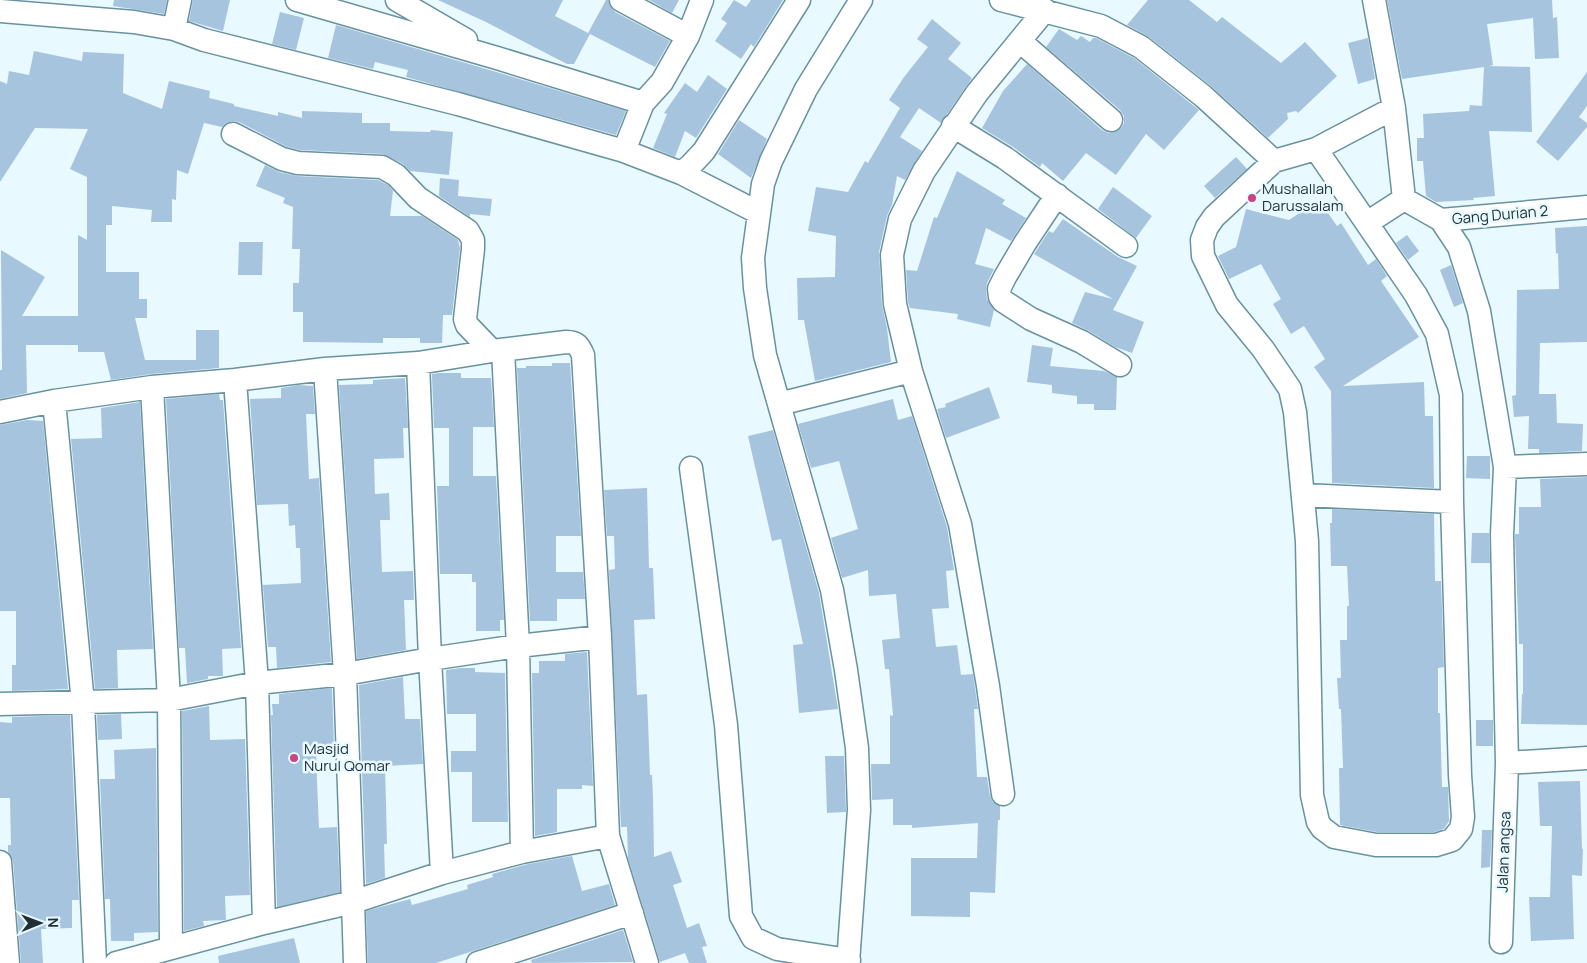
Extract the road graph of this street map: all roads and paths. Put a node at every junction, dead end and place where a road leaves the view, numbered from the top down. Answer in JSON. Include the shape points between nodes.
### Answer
{"nodes":[{"id":1,"x":180,"y":0,"type":"edge"},
{"id":2,"x":297,"y":0,"type":"edge"},
{"id":3,"x":397,"y":0,"type":"edge"},
{"id":4,"x":621,"y":0,"type":"edge"},
{"id":5,"x":702,"y":0,"type":"edge"},
{"id":6,"x":799,"y":0,"type":"edge"},
{"id":7,"x":861,"y":0,"type":"edge"},
{"id":8,"x":1001,"y":0,"type":"edge"},
{"id":9,"x":1374,"y":0,"type":"edge"},
{"id":10,"x":1045,"y":10,"type":"junction"},
{"id":11,"x":0,"y":11,"type":"edge"},
{"id":12,"x":174,"y":29,"type":"junction"},
{"id":13,"x":688,"y":36,"type":"junction"},
{"id":14,"x":1021,"y":42,"type":"junction"},
{"id":15,"x":497,"y":58,"type":"junction"},
{"id":16,"x":643,"y":102,"type":"junction"},
{"id":17,"x":1394,"y":108,"type":"junction"},
{"id":18,"x":1111,"y":120,"type":"dead end"},
{"id":19,"x":953,"y":126,"type":"junction"},
{"id":20,"x":233,"y":134,"type":"dead end"},
{"id":21,"x":1316,"y":149,"type":"junction"},
{"id":22,"x":624,"y":151,"type":"junction"},
{"id":23,"x":1274,"y":161,"type":"junction"},
{"id":24,"x":681,"y":172,"type":"junction"},
{"id":25,"x":1058,"y":195,"type":"junction"},
{"id":26,"x":1404,"y":199,"type":"junction"},
{"id":27,"x":1587,"y":207,"type":"edge"},
{"id":28,"x":758,"y":213,"type":"junction"},
{"id":29,"x":1441,"y":220,"type":"junction"},
{"id":30,"x":1367,"y":223,"type":"junction"},
{"id":31,"x":1126,"y":246,"type":"dead end"},
{"id":32,"x":498,"y":350,"type":"junction"},
{"id":33,"x":418,"y":363,"type":"junction"},
{"id":34,"x":1120,"y":364,"type":"dead end"},
{"id":35,"x":325,"y":369,"type":"junction"},
{"id":36,"x":911,"y":371,"type":"junction"},
{"id":37,"x":235,"y":380,"type":"junction"},
{"id":38,"x":152,"y":387,"type":"junction"},
{"id":39,"x":54,"y":401,"type":"junction"},
{"id":40,"x":779,"y":404,"type":"junction"},
{"id":41,"x":0,"y":412,"type":"edge"},
{"id":42,"x":1587,"y":464,"type":"edge"},
{"id":43,"x":1505,"y":467,"type":"junction"},
{"id":44,"x":691,"y":468,"type":"dead end"},
{"id":45,"x":1304,"y":495,"type":"junction"},
{"id":46,"x":1452,"y":502,"type":"junction"},
{"id":47,"x":600,"y":637,"type":"junction"},
{"id":48,"x":518,"y":646,"type":"junction"},
{"id":49,"x":430,"y":659,"type":"junction"},
{"id":50,"x":346,"y":674,"type":"junction"},
{"id":51,"x":257,"y":683,"type":"junction"},
{"id":52,"x":169,"y":700,"type":"junction"},
{"id":53,"x":83,"y":703,"type":"junction"},
{"id":54,"x":0,"y":704,"type":"edge"},
{"id":55,"x":1587,"y":758,"type":"edge"},
{"id":56,"x":1507,"y":763,"type":"junction"},
{"id":57,"x":1003,"y":794,"type":"dead end"},
{"id":58,"x":608,"y":836,"type":"junction"},
{"id":59,"x":522,"y":852,"type":"junction"},
{"id":60,"x":0,"y":862,"type":"edge"},
{"id":61,"x":442,"y":873,"type":"junction"},
{"id":62,"x":353,"y":902,"type":"junction"},
{"id":63,"x":632,"y":913,"type":"junction"},
{"id":64,"x":264,"y":923,"type":"junction"},
{"id":65,"x":1500,"y":942,"type":"dead end"},
{"id":66,"x":171,"y":947,"type":"junction"},
{"id":67,"x":849,"y":962,"type":"edge"},
{"id":68,"x":8,"y":963,"type":"edge"},
{"id":69,"x":95,"y":963,"type":"edge"},
{"id":70,"x":116,"y":963,"type":"edge"},
{"id":71,"x":355,"y":963,"type":"edge"},
{"id":72,"x":478,"y":963,"type":"edge"},
{"id":73,"x":647,"y":963,"type":"edge"}],
"edges":[{"from":1,"to":12,"type":"street"},
{"from":2,"to":15,"type":"street"},
{"from":3,"to":15,"type":"street"},
{"from":4,"to":13,"type":"street"},
{"from":5,"to":13,"type":"street"},
{"from":6,"to":24,"type":"street","via":[[704,151]]},
{"from":7,"to":28,"type":"street","via":[[806,89],[771,161]]},
{"from":8,"to":10,"type":"street"},
{"from":9,"to":17,"type":"street"},
{"from":10,"to":14,"type":"street"},
{"from":10,"to":23,"type":"street","via":[[1101,26],[1141,47],[1204,96]]},
{"from":11,"to":12,"type":"street","via":[[134,22]]},
{"from":12,"to":22,"type":"street","via":[[204,40],[458,104]]},
{"from":13,"to":16,"type":"street","via":[[662,82]]},
{"from":14,"to":18,"type":"street"},
{"from":14,"to":19,"type":"street"},
{"from":15,"to":16,"type":"street"},
{"from":16,"to":22,"type":"street"},
{"from":17,"to":21,"type":"street"},
{"from":17,"to":26,"type":"street"},
{"from":19,"to":25,"type":"street"},
{"from":19,"to":36,"type":"street","via":[[924,170],[900,219],[892,256],[895,304]]},
{"from":20,"to":32,"type":"street","via":[[282,159],[298,163],[382,167],[396,174],[418,198],[468,230],[473,249],[465,319],[467,325]]},
{"from":21,"to":23,"type":"street"},
{"from":21,"to":30,"type":"street"},
{"from":22,"to":24,"type":"street"},
{"from":23,"to":45,"type":"street","via":[[1206,227],[1202,240],[1203,256],[1227,305],[1263,349],[1290,390],[1296,412]]},
{"from":24,"to":28,"type":"street"},
{"from":25,"to":31,"type":"street"},
{"from":25,"to":34,"type":"street","via":[[1005,277],[999,289],[1000,297],[1031,319]]},
{"from":26,"to":29,"type":"street","name":"Gang Durian 2"},
{"from":26,"to":30,"type":"street"},
{"from":27,"to":29,"type":"street","name":"Gang Durian 2"},
{"from":28,"to":40,"type":"street","via":[[753,258],[755,288],[765,356]]},
{"from":29,"to":43,"type":"street","name":"Jalan angsa","via":[[1459,248],[1479,311]]},
{"from":30,"to":46,"type":"street","via":[[1416,295],[1437,334],[1451,395]]},
{"from":32,"to":33,"type":"street"},
{"from":32,"to":47,"type":"street","via":[[573,342],[583,355]]},
{"from":32,"to":48,"type":"street"},
{"from":33,"to":35,"type":"street"},
{"from":33,"to":49,"type":"street"},
{"from":35,"to":37,"type":"street"},
{"from":35,"to":50,"type":"street"},
{"from":36,"to":40,"type":"street"},
{"from":36,"to":57,"type":"street","via":[[960,524]]},
{"from":37,"to":38,"type":"street"},
{"from":37,"to":51,"type":"street"},
{"from":38,"to":39,"type":"street"},
{"from":38,"to":52,"type":"street"},
{"from":39,"to":41,"type":"street"},
{"from":39,"to":53,"type":"street"},
{"from":40,"to":67,"type":"street","via":[[832,590],[856,748],[859,810]]},
{"from":42,"to":43,"type":"street"},
{"from":43,"to":56,"type":"street","name":"Jalan angsa","via":[[1502,534]]},
{"from":44,"to":67,"type":"street","via":[[726,725],[740,916],[753,938],[777,949]]},
{"from":45,"to":46,"type":"street"},
{"from":45,"to":46,"type":"street","via":[[1315,813],[1322,828],[1334,837],[1376,845],[1436,845],[1452,840],[1461,829]]},
{"from":47,"to":48,"type":"street"},
{"from":47,"to":58,"type":"street"},
{"from":48,"to":49,"type":"street"},
{"from":48,"to":59,"type":"street"},
{"from":49,"to":50,"type":"street"},
{"from":49,"to":61,"type":"street"},
{"from":50,"to":51,"type":"street"},
{"from":50,"to":62,"type":"street"},
{"from":51,"to":52,"type":"street"},
{"from":51,"to":64,"type":"street"},
{"from":52,"to":53,"type":"street"},
{"from":52,"to":66,"type":"street"},
{"from":53,"to":54,"type":"street"},
{"from":53,"to":69,"type":"street"},
{"from":55,"to":56,"type":"street"},
{"from":56,"to":65,"type":"street","name":"Jalan angsa"},
{"from":58,"to":59,"type":"street"},
{"from":58,"to":63,"type":"street"},
{"from":59,"to":61,"type":"street"},
{"from":60,"to":68,"type":"street"},
{"from":61,"to":62,"type":"street"},
{"from":62,"to":64,"type":"street"},
{"from":62,"to":71,"type":"street"},
{"from":63,"to":72,"type":"street"},
{"from":63,"to":73,"type":"street"},
{"from":64,"to":66,"type":"street"},
{"from":66,"to":70,"type":"street"}]}
